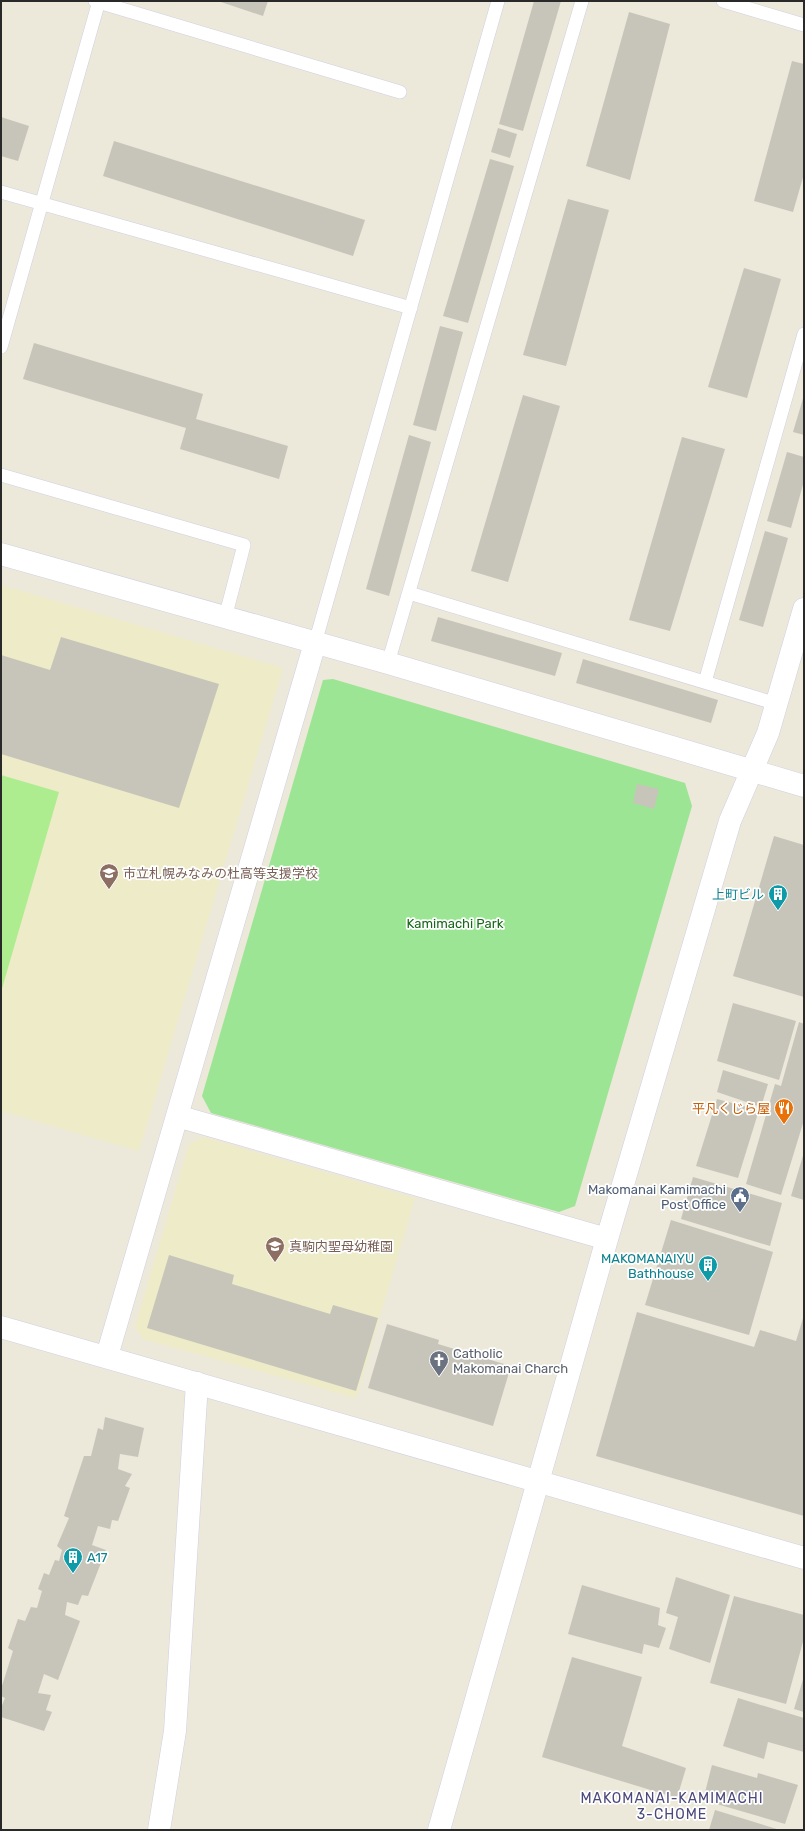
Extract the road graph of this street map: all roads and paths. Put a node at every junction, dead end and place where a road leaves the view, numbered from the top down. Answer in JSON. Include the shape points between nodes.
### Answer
{"nodes":[{"id":1,"x":97,"y":1,"type":"edge"},
{"id":2,"x":498,"y":1,"type":"edge"},
{"id":3,"x":582,"y":1,"type":"edge"},
{"id":4,"x":723,"y":1,"type":"edge"},
{"id":5,"x":804,"y":25,"type":"edge"},
{"id":6,"x":400,"y":92,"type":"dead end"},
{"id":7,"x":1,"y":192,"type":"edge"},
{"id":8,"x":41,"y":203,"type":"junction"},
{"id":9,"x":411,"y":308,"type":"junction"},
{"id":10,"x":804,"y":334,"type":"edge"},
{"id":11,"x":1,"y":347,"type":"edge"},
{"id":12,"x":1,"y":475,"type":"edge"},
{"id":13,"x":1,"y":554,"type":"edge"},
{"id":14,"x":409,"y":593,"type":"junction"},
{"id":15,"x":804,"y":609,"type":"edge"},
{"id":16,"x":225,"y":618,"type":"junction"},
{"id":17,"x":315,"y":643,"type":"junction"},
{"id":18,"x":388,"y":664,"type":"junction"},
{"id":19,"x":705,"y":682,"type":"junction"},
{"id":20,"x":776,"y":704,"type":"junction"},
{"id":21,"x":750,"y":771,"type":"junction"},
{"id":22,"x":804,"y":786,"type":"edge"},
{"id":23,"x":177,"y":1116,"type":"junction"},
{"id":24,"x":607,"y":1239,"type":"junction"},
{"id":25,"x":1,"y":1327,"type":"edge"},
{"id":26,"x":107,"y":1356,"type":"junction"},
{"id":27,"x":197,"y":1383,"type":"junction"},
{"id":28,"x":539,"y":1482,"type":"junction"},
{"id":29,"x":804,"y":1558,"type":"edge"},
{"id":30,"x":160,"y":1830,"type":"edge"},
{"id":31,"x":439,"y":1830,"type":"edge"}],
"edges":[{"from":1,"to":6,"type":"lane"},
{"from":1,"to":8,"type":"lane"},
{"from":2,"to":9,"type":"lane"},
{"from":3,"to":14,"type":"lane"},
{"from":4,"to":5,"type":"lane"},
{"from":7,"to":8,"type":"lane"},
{"from":8,"to":9,"type":"lane"},
{"from":8,"to":11,"type":"lane"},
{"from":9,"to":17,"type":"lane"},
{"from":10,"to":19,"type":"lane"},
{"from":12,"to":16,"type":"lane","via":[[244,545]]},
{"from":13,"to":16,"type":"street"},
{"from":14,"to":18,"type":"lane"},
{"from":14,"to":19,"type":"lane"},
{"from":15,"to":20,"type":"street"},
{"from":16,"to":17,"type":"street"},
{"from":17,"to":18,"type":"street"},
{"from":17,"to":23,"type":"street"},
{"from":18,"to":21,"type":"street"},
{"from":19,"to":20,"type":"lane"},
{"from":20,"to":21,"type":"street","via":[[768,732]]},
{"from":21,"to":22,"type":"street"},
{"from":21,"to":24,"type":"street","via":[[730,821]]},
{"from":23,"to":24,"type":"street"},
{"from":23,"to":26,"type":"street"},
{"from":24,"to":28,"type":"street"},
{"from":25,"to":26,"type":"street"},
{"from":26,"to":27,"type":"street"},
{"from":27,"to":28,"type":"street"},
{"from":27,"to":30,"type":"street","via":[[175,1731]]},
{"from":28,"to":29,"type":"street"},
{"from":28,"to":31,"type":"street"}]}
